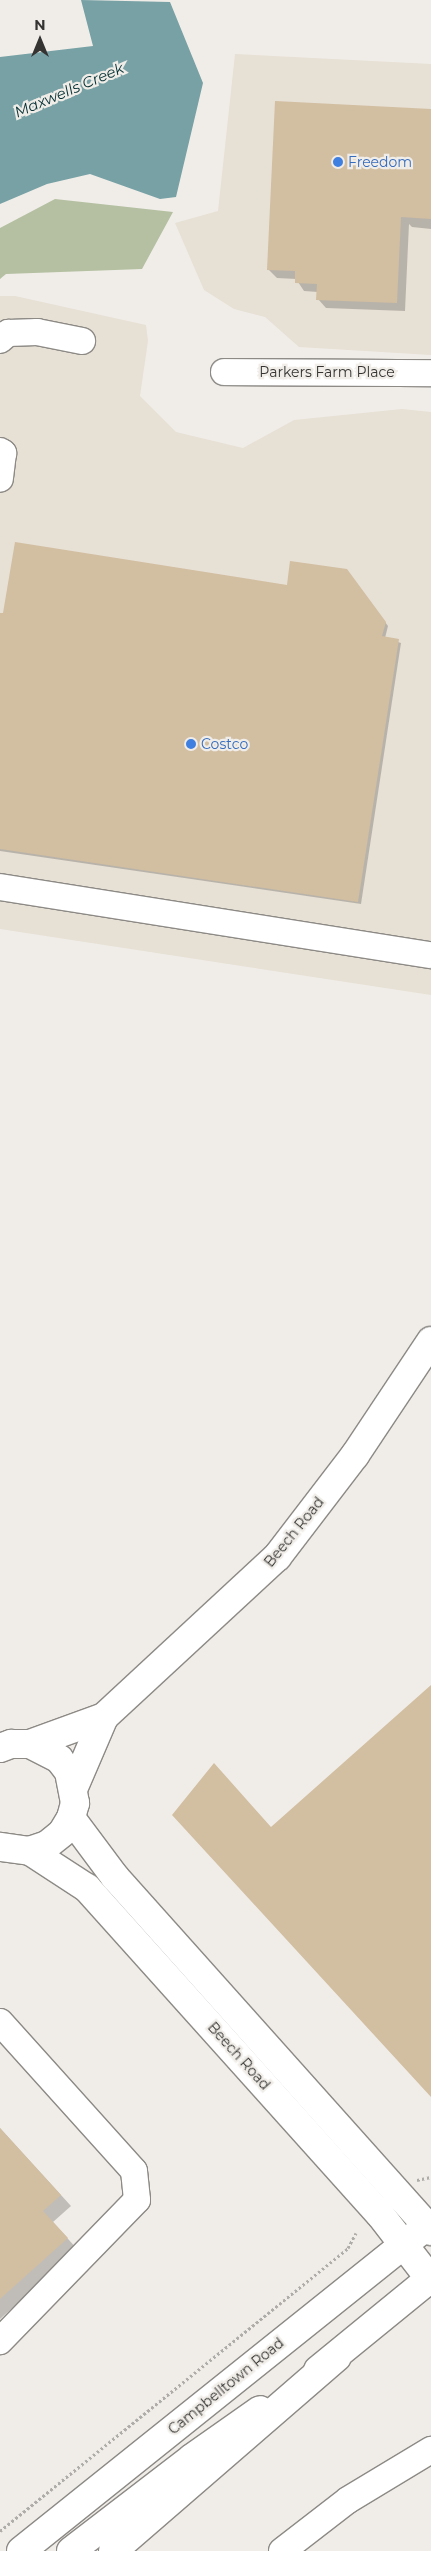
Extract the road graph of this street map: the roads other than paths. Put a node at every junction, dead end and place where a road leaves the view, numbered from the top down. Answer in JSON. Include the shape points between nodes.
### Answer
{"nodes":[{"id":1,"x":0,"y":340,"type":"edge"},
{"id":2,"x":82,"y":341,"type":"dead end"},
{"id":3,"x":224,"y":372,"type":"dead end"},
{"id":4,"x":431,"y":374,"type":"edge"},
{"id":5,"x":0,"y":451,"type":"edge"},
{"id":6,"x":0,"y":479,"type":"edge"},
{"id":7,"x":0,"y":888,"type":"edge"},
{"id":8,"x":431,"y":955,"type":"edge"},
{"id":9,"x":431,"y":1341,"type":"edge"},
{"id":10,"x":104,"y":1717,"type":"junction"},
{"id":11,"x":30,"y":1744,"type":"junction"},
{"id":12,"x":0,"y":1748,"type":"edge"},
{"id":13,"x":74,"y":1788,"type":"junction"},
{"id":14,"x":71,"y":1818,"type":"junction"},
{"id":15,"x":0,"y":1848,"type":"edge"},
{"id":16,"x":30,"y":1851,"type":"junction"},
{"id":17,"x":0,"y":2022,"type":"edge"},
{"id":18,"x":429,"y":2226,"type":"edge"},
{"id":19,"x":404,"y":2244,"type":"junction"},
{"id":20,"x":431,"y":2279,"type":"edge"},
{"id":21,"x":0,"y":2341,"type":"edge"},
{"id":22,"x":338,"y":2357,"type":"junction"},
{"id":23,"x":431,"y":2450,"type":"edge"},
{"id":24,"x":21,"y":2551,"type":"edge"},
{"id":25,"x":71,"y":2551,"type":"edge"},
{"id":26,"x":113,"y":2551,"type":"edge"},
{"id":27,"x":282,"y":2551,"type":"edge"}],
"edges":[{"from":1,"to":2,"type":"street","via":[[8,333],[37,332]]},
{"from":3,"to":4,"type":"street","name":"Parkers Farm Place"},
{"from":5,"to":6,"type":"street","via":[[3,453]]},
{"from":7,"to":8,"type":"street"},
{"from":9,"to":10,"type":"main road","name":"Beech Road","via":[[355,1455],[277,1557]]},
{"from":10,"to":11,"type":"main road","name":"Beech Road"},
{"from":10,"to":13,"type":"main road","name":"Beech Road"},
{"from":11,"to":12,"type":"main road","name":"Beech Road","via":[[11,1744]]},
{"from":11,"to":13,"type":"main road","via":[[59,1759],[69,1772]]},
{"from":13,"to":14,"type":"main road"},
{"from":14,"to":16,"type":"main road","via":[[62,1833],[47,1845]]},
{"from":14,"to":18,"type":"main road","name":"Beech Road","via":[[115,1877]]},
{"from":15,"to":16,"type":"main road"},
{"from":16,"to":19,"type":"main road","name":"Beech Road","via":[[87,1888]]},
{"from":17,"to":21,"type":"street","via":[[134,2170],[137,2200]]},
{"from":18,"to":19,"type":"main road","name":"Campbelltown Road"},
{"from":19,"to":20,"type":"main road","name":"Beech Road"},
{"from":19,"to":24,"type":"main road","name":"Campbelltown Road"},
{"from":20,"to":22,"type":"main road"},
{"from":22,"to":25,"type":"main road","via":[[192,2458]]},
{"from":22,"to":26,"type":"main road"},
{"from":23,"to":27,"type":"street","via":[[348,2500]]}]}
